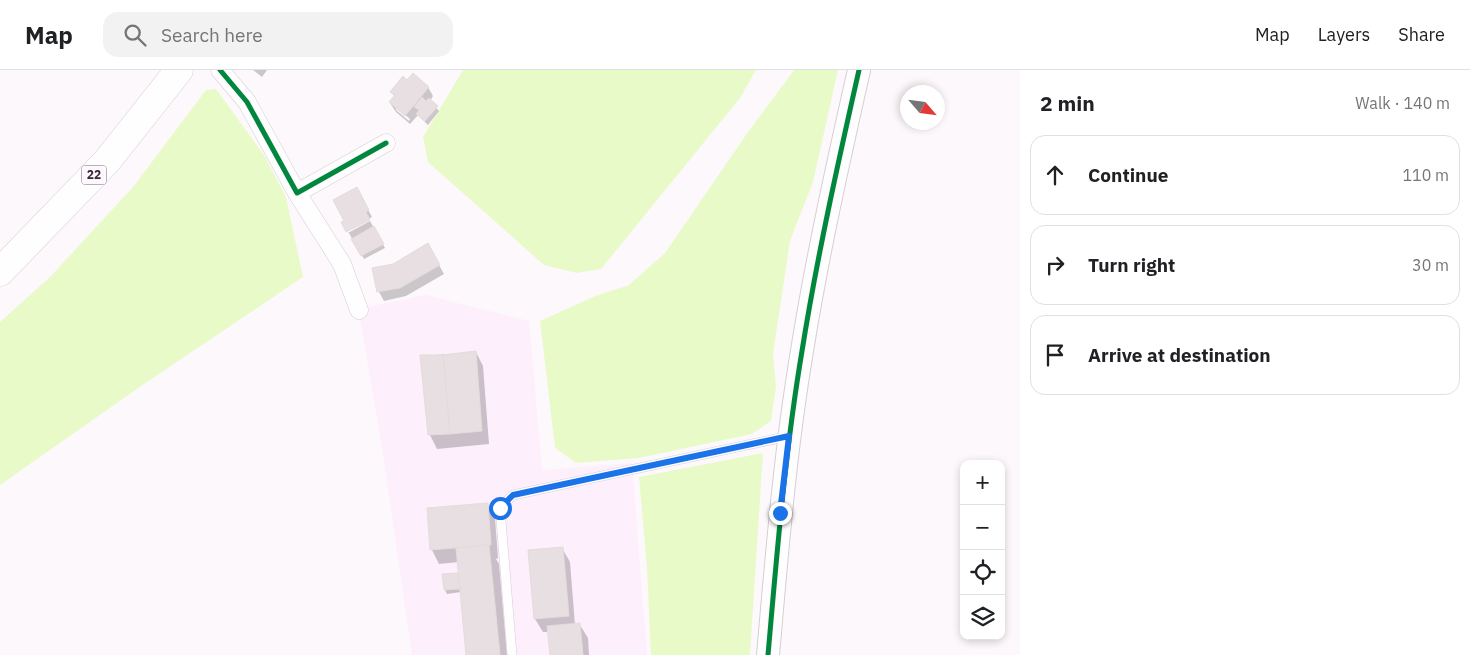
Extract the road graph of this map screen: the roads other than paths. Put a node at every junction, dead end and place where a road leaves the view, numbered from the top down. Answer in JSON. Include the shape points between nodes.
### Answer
{"nodes":[{"id":1,"x":180,"y":70,"type":"edge"},
{"id":2,"x":220,"y":70,"type":"edge"},
{"id":3,"x":859,"y":70,"type":"edge"},
{"id":4,"x":386,"y":143,"type":"dead end"},
{"id":5,"x":297,"y":193,"type":"junction"},
{"id":6,"x":0,"y":272,"type":"edge"},
{"id":7,"x":359,"y":310,"type":"dead end"},
{"id":8,"x":789,"y":436,"type":"junction"},
{"id":9,"x":512,"y":655,"type":"edge"},
{"id":10,"x":768,"y":655,"type":"edge"}],
"edges":[{"from":1,"to":6,"type":"main road","number":"22","via":[[101,167]]},
{"from":2,"to":5,"type":"street","via":[[247,102]]},
{"from":3,"to":8,"type":"street","via":[[815,274]]},
{"from":4,"to":5,"type":"street"},
{"from":5,"to":7,"type":"street","via":[[342,264]]},
{"from":8,"to":9,"type":"lane","via":[[513,495],[500,508]]},
{"from":8,"to":10,"type":"street"}]}
